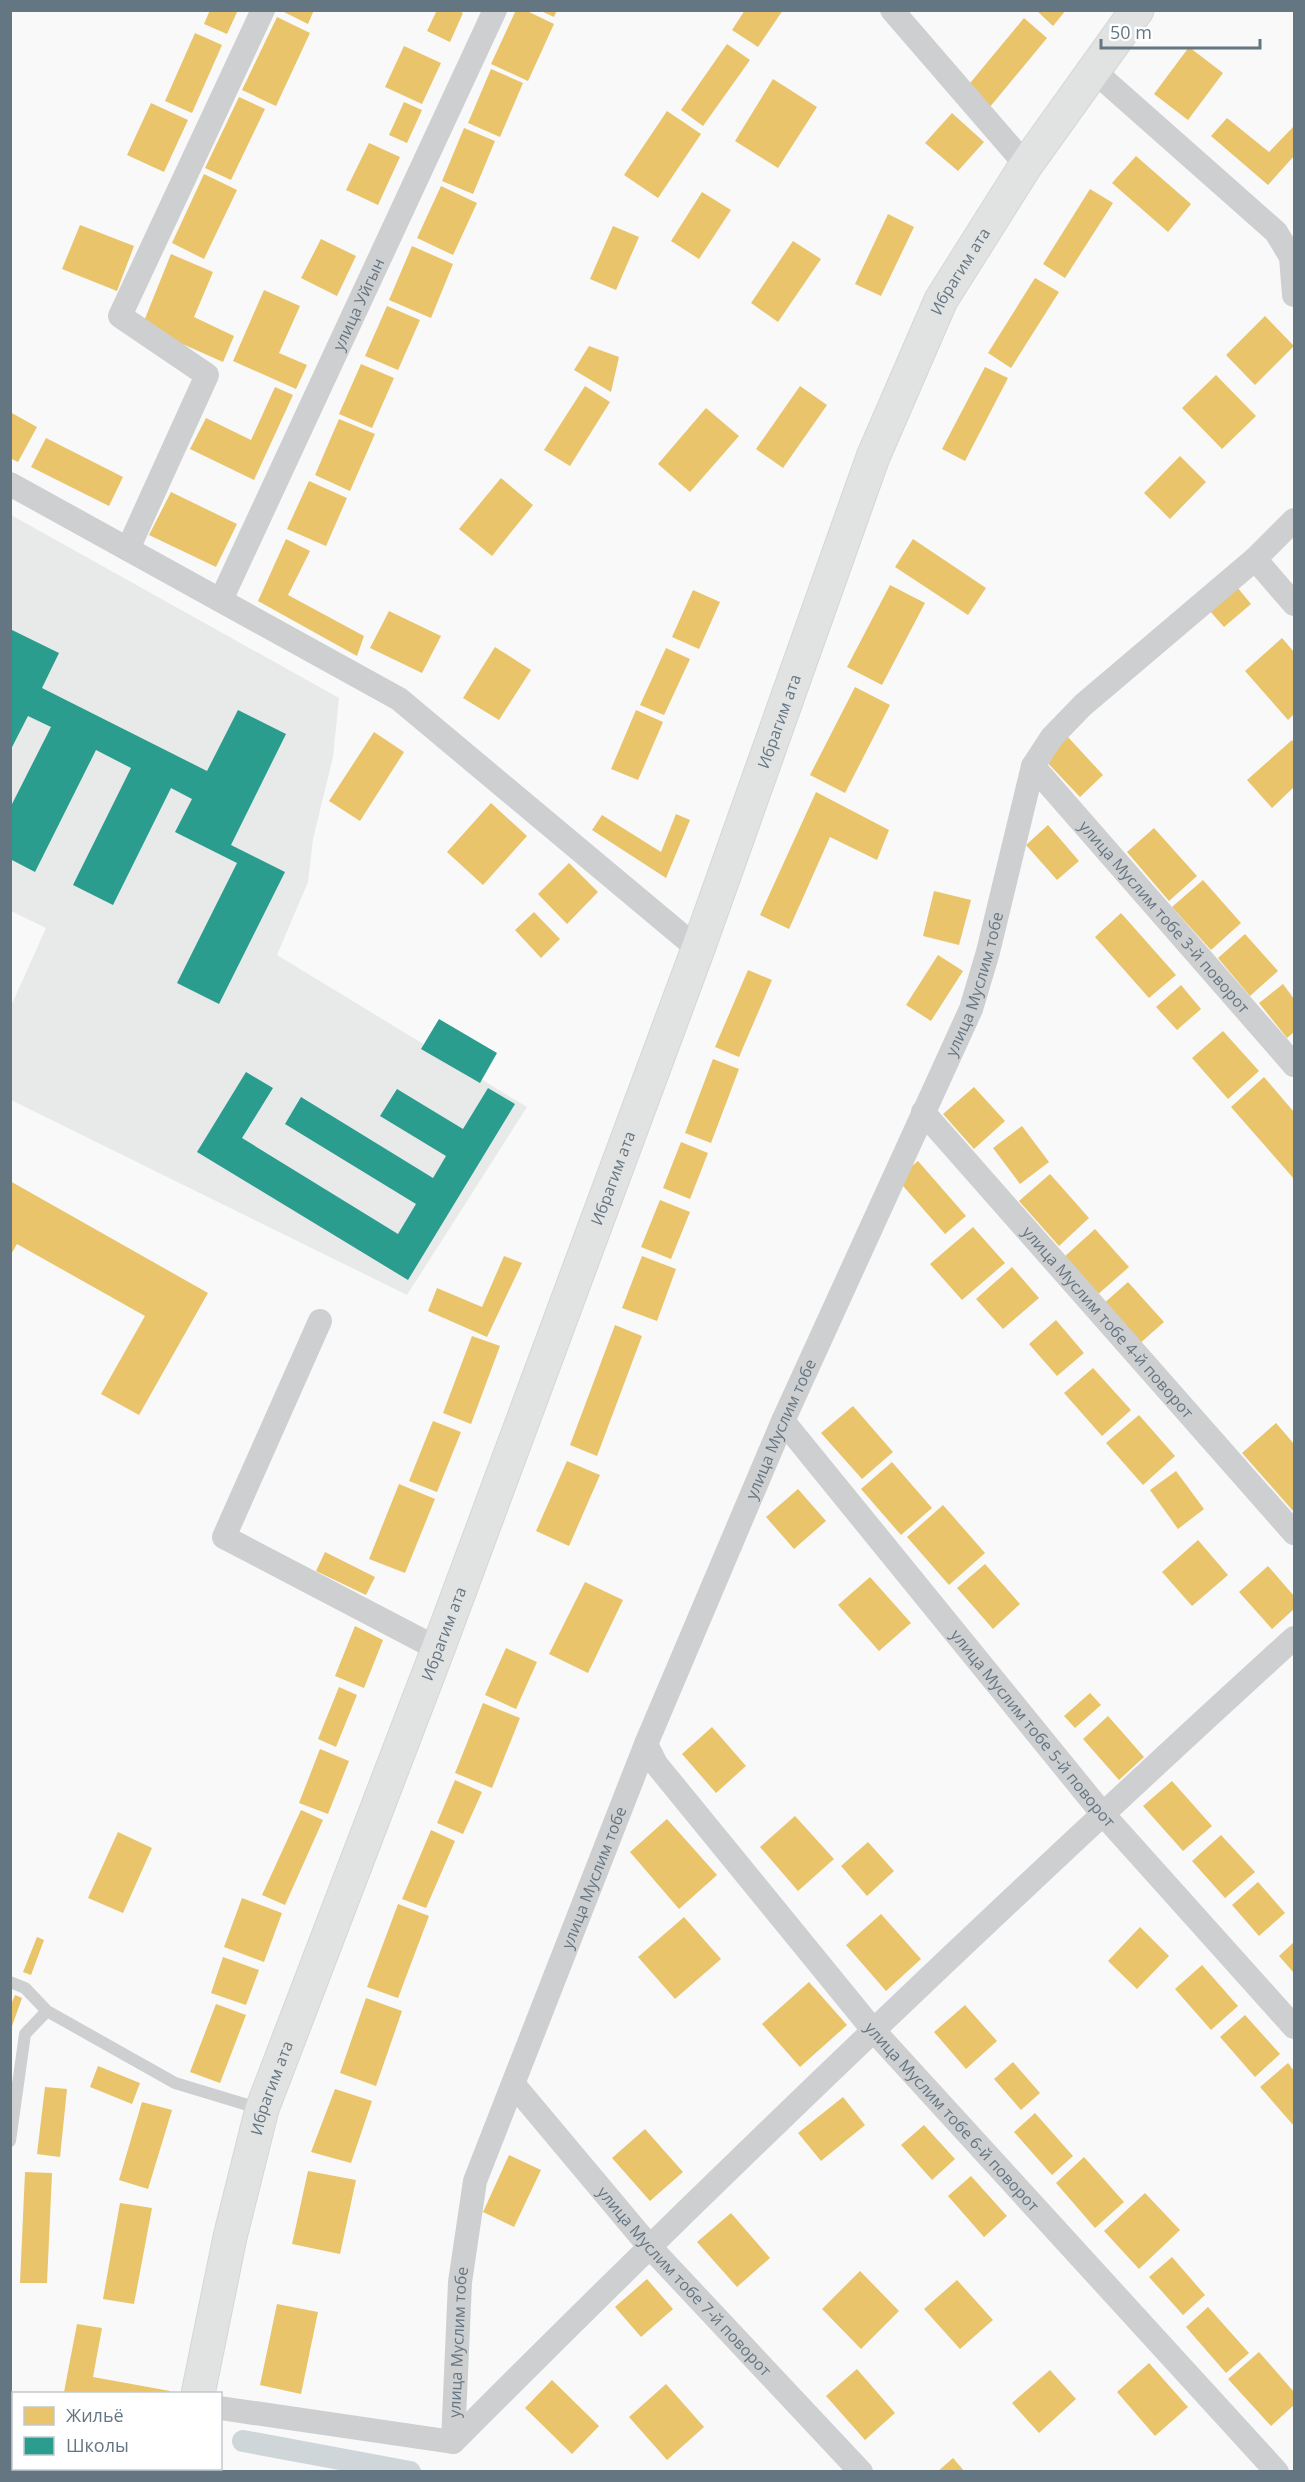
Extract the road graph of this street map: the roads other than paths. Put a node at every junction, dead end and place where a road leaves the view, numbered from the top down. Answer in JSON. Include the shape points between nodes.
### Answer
{"nodes":[{"id":1,"x":263,"y":10,"type":"edge"},
{"id":2,"x":495,"y":10,"type":"edge"},
{"id":3,"x":892,"y":10,"type":"edge"},
{"id":4,"x":1137,"y":10,"type":"edge"},
{"id":5,"x":1094,"y":71,"type":"junction"},
{"id":6,"x":1026,"y":165,"type":"junction"},
{"id":7,"x":1294,"y":295,"type":"edge"},
{"id":8,"x":10,"y":484,"type":"edge"},
{"id":9,"x":1294,"y":520,"type":"edge"},
{"id":10,"x":128,"y":549,"type":"junction"},
{"id":11,"x":1255,"y":559,"type":"junction"},
{"id":12,"x":221,"y":600,"type":"junction"},
{"id":13,"x":1294,"y":604,"type":"edge"},
{"id":14,"x":1033,"y":766,"type":"junction"},
{"id":15,"x":698,"y":949,"type":"junction"},
{"id":16,"x":1294,"y":1065,"type":"edge"},
{"id":17,"x":923,"y":1112,"type":"junction"},
{"id":18,"x":320,"y":1321,"type":"dead end"},
{"id":19,"x":783,"y":1421,"type":"junction"},
{"id":20,"x":1294,"y":1533,"type":"edge"},
{"id":21,"x":1294,"y":1638,"type":"edge"},
{"id":22,"x":438,"y":1649,"type":"junction"},
{"id":23,"x":646,"y":1744,"type":"junction"},
{"id":24,"x":1102,"y":1813,"type":"junction"},
{"id":25,"x":10,"y":1982,"type":"edge"},
{"id":26,"x":47,"y":2011,"type":"junction"},
{"id":27,"x":1294,"y":2027,"type":"edge"},
{"id":28,"x":874,"y":2031,"type":"junction"},
{"id":29,"x":514,"y":2085,"type":"junction"},
{"id":30,"x":262,"y":2109,"type":"junction"},
{"id":31,"x":10,"y":2141,"type":"edge"},
{"id":32,"x":649,"y":2246,"type":"junction"},
{"id":33,"x":198,"y":2392,"type":"edge"},
{"id":34,"x":222,"y":2408,"type":"edge"},
{"id":35,"x":453,"y":2442,"type":"junction"},
{"id":36,"x":861,"y":2472,"type":"edge"},
{"id":37,"x":1277,"y":2472,"type":"edge"}],
"edges":[{"from":1,"to":10,"type":"street","via":[[120,316],[207,375]]},
{"from":2,"to":12,"type":"street","name":"улица Уйгын"},
{"from":3,"to":6,"type":"street"},
{"from":4,"to":5,"type":"street","name":"Ибрагим ата"},
{"from":5,"to":6,"type":"street","name":"Ибрагим ата"},
{"from":5,"to":7,"type":"street","via":[[1276,232],[1291,257]]},
{"from":6,"to":15,"type":"street","name":"Ибрагим ата","via":[[941,300],[873,457]]},
{"from":8,"to":10,"type":"street"},
{"from":9,"to":11,"type":"street","name":"улица Муслим тобе"},
{"from":10,"to":12,"type":"street"},
{"from":11,"to":13,"type":"street"},
{"from":11,"to":14,"type":"street","name":"улица Муслим тобе","via":[[1083,705],[1052,737]]},
{"from":12,"to":15,"type":"street","via":[[399,699]]},
{"from":14,"to":16,"type":"street","name":"улица Муслим тобе 3-й поворот"},
{"from":14,"to":17,"type":"street","name":"улица Муслим тобе","via":[[988,952],[970,1009]]},
{"from":15,"to":22,"type":"street","name":"Ибрагим ата"},
{"from":17,"to":19,"type":"street","name":"улица Муслим тобе"},
{"from":17,"to":20,"type":"street","name":"улица Муслим тобе 4-й поворот"},
{"from":18,"to":22,"type":"street","via":[[224,1536]]},
{"from":19,"to":23,"type":"street","name":"улица Муслим тобе"},
{"from":19,"to":24,"type":"street","name":"улица Муслим тобе 5-й поворот"},
{"from":21,"to":24,"type":"street"},
{"from":22,"to":30,"type":"street","name":"Ибрагим ата"},
{"from":23,"to":28,"type":"street","name":"улица Муслим тобе 6-й поворот","via":[[656,1764]]},
{"from":23,"to":29,"type":"street","name":"улица Муслим тобе"},
{"from":24,"to":27,"type":"street","name":"улица Муслим тобе 5-й поворот"},
{"from":24,"to":28,"type":"street"},
{"from":25,"to":26,"type":"lane","via":[[26,1988]]},
{"from":26,"to":30,"type":"lane","via":[[175,2083]]},
{"from":26,"to":31,"type":"lane","via":[[25,2034]]},
{"from":28,"to":32,"type":"street"},
{"from":28,"to":37,"type":"street","name":"улица Муслим тобе 6-й поворот"},
{"from":29,"to":32,"type":"street","name":"улица Муслим тобе 7-й поворот"},
{"from":29,"to":35,"type":"street","name":"улица Муслим тобе","via":[[475,2181],[460,2282]]},
{"from":30,"to":33,"type":"street","name":"Ибрагим ата","via":[[230,2237]]},
{"from":32,"to":35,"type":"street"},
{"from":32,"to":36,"type":"street","name":"улица Муслим тобе 7-й поворот"},
{"from":34,"to":35,"type":"street"}]}
